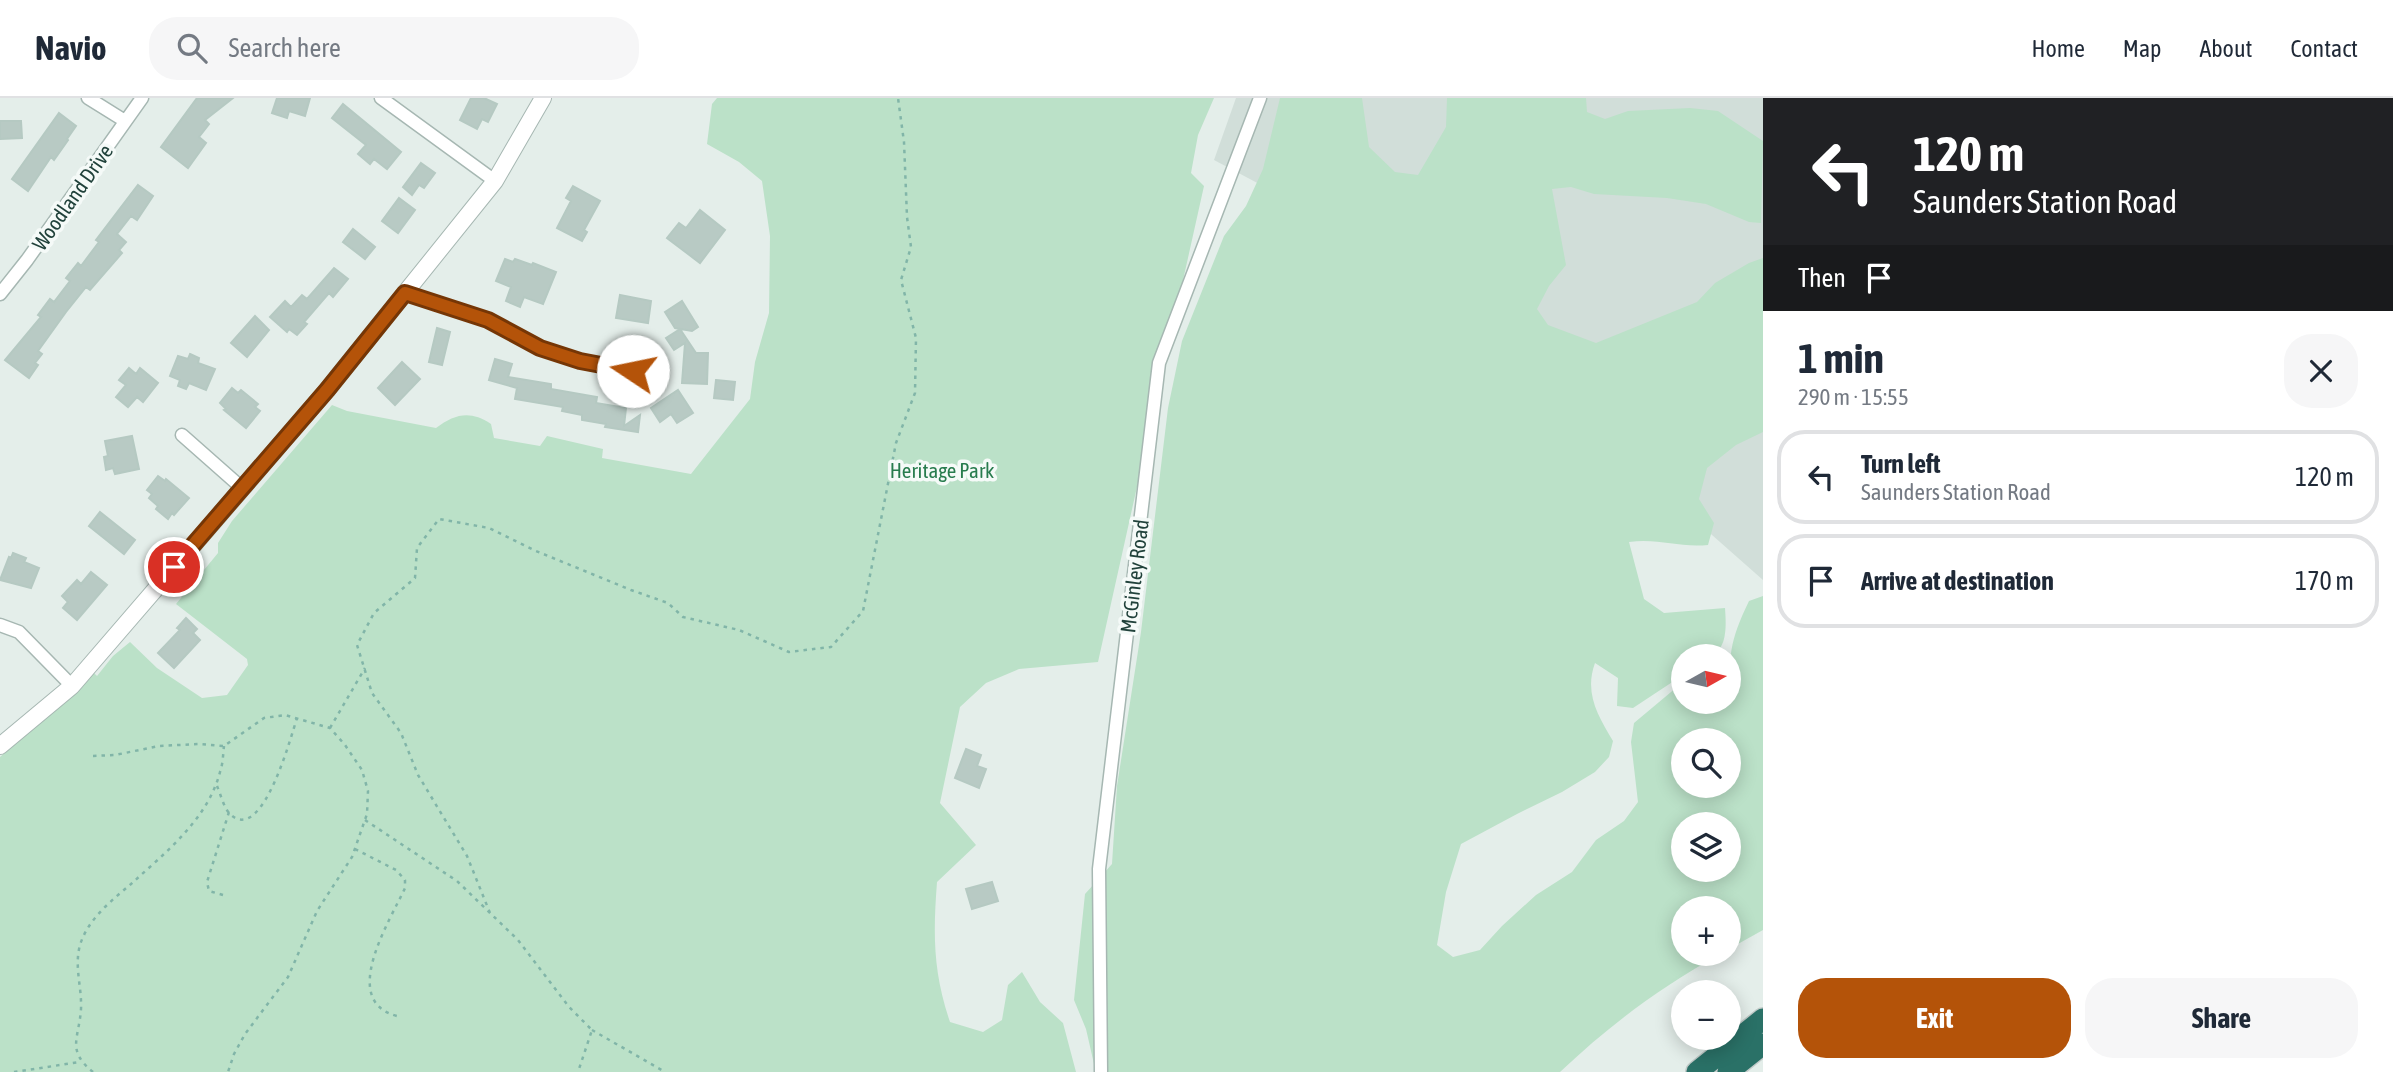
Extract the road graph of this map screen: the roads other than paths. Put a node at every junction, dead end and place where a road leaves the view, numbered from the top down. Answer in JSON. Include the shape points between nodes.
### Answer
{"nodes":[{"id":1,"x":88,"y":98,"type":"edge"},
{"id":2,"x":142,"y":98,"type":"edge"},
{"id":3,"x":381,"y":98,"type":"edge"},
{"id":4,"x":544,"y":98,"type":"edge"},
{"id":5,"x":1260,"y":98,"type":"edge"},
{"id":6,"x":125,"y":121,"type":"junction"},
{"id":7,"x":495,"y":181,"type":"junction"},
{"id":8,"x":405,"y":293,"type":"junction"},
{"id":9,"x":0,"y":294,"type":"edge"},
{"id":10,"x":633,"y":371,"type":"dead end"},
{"id":11,"x":182,"y":435,"type":"dead end"},
{"id":12,"x":242,"y":488,"type":"junction"},
{"id":13,"x":0,"y":625,"type":"edge"},
{"id":14,"x":72,"y":686,"type":"junction"},
{"id":15,"x":0,"y":746,"type":"edge"},
{"id":16,"x":1763,"y":1019,"type":"edge"},
{"id":17,"x":1763,"y":1044,"type":"edge"},
{"id":18,"x":1101,"y":1072,"type":"edge"},
{"id":19,"x":1696,"y":1072,"type":"edge"},
{"id":20,"x":1728,"y":1072,"type":"edge"}],
"edges":[{"from":1,"to":6,"type":"street"},
{"from":2,"to":6,"type":"street","name":"Woodland Drive"},
{"from":3,"to":7,"type":"street"},
{"from":4,"to":7,"type":"street"},
{"from":5,"to":18,"type":"street","name":"McGinley Road","via":[[1159,363],[1099,869]]},
{"from":6,"to":9,"type":"street","name":"Woodland Drive"},
{"from":7,"to":8,"type":"street"},
{"from":8,"to":10,"type":"street","via":[[488,320],[540,348]]},
{"from":8,"to":12,"type":"street"},
{"from":11,"to":12,"type":"street"},
{"from":12,"to":14,"type":"street"},
{"from":13,"to":14,"type":"street","via":[[19,632]]},
{"from":14,"to":15,"type":"street"},
{"from":16,"to":19,"type":"highway"},
{"from":17,"to":20,"type":"highway"}]}
